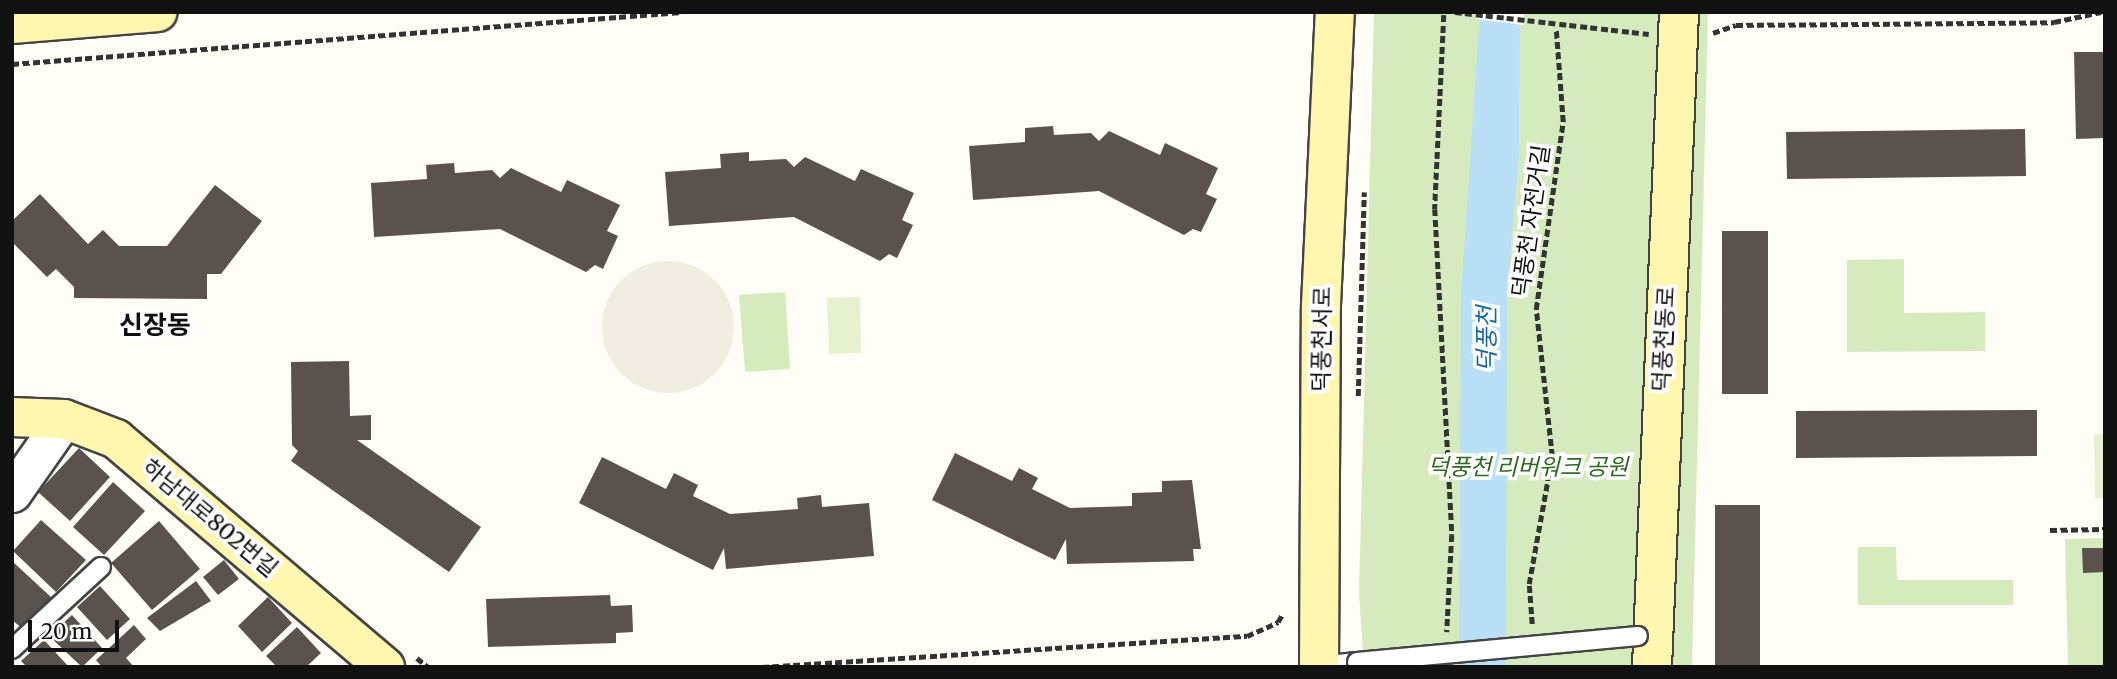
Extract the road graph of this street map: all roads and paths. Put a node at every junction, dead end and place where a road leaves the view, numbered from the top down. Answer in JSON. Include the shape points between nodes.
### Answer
{"nodes":[{"id":1,"x":158,"y":12,"type":"edge"},
{"id":2,"x":682,"y":12,"type":"edge"},
{"id":3,"x":1335,"y":12,"type":"edge"},
{"id":4,"x":1455,"y":12,"type":"edge"},
{"id":5,"x":2101,"y":12,"type":"edge"},
{"id":6,"x":1444,"y":15,"type":"dead end"},
{"id":7,"x":1664,"y":23,"type":"edge"},
{"id":8,"x":12,"y":24,"type":"edge"},
{"id":9,"x":1556,"y":29,"type":"dead end"},
{"id":10,"x":1709,"y":35,"type":"dead end"},
{"id":11,"x":12,"y":64,"type":"edge"},
{"id":12,"x":1364,"y":186,"type":"dead end"},
{"id":13,"x":1357,"y":409,"type":"dead end"},
{"id":14,"x":12,"y":417,"type":"edge"},
{"id":15,"x":64,"y":419,"type":"junction"},
{"id":16,"x":12,"y":493,"type":"edge"},
{"id":17,"x":2105,"y":529,"type":"edge"},
{"id":18,"x":2050,"y":530,"type":"dead end"},
{"id":19,"x":101,"y":566,"type":"dead end"},
{"id":20,"x":1287,"y":605,"type":"dead end"},
{"id":21,"x":1534,"y":639,"type":"dead end"},
{"id":22,"x":1446,"y":640,"type":"dead end"},
{"id":23,"x":1647,"y":646,"type":"edge"},
{"id":24,"x":12,"y":649,"type":"edge"},
{"id":25,"x":1312,"y":666,"type":"edge"},
{"id":26,"x":385,"y":667,"type":"edge"},
{"id":27,"x":762,"y":667,"type":"edge"}],
"edges":[{"from":1,"to":8,"type":"street"},
{"from":2,"to":11,"type":"path"},
{"from":3,"to":25,"type":"street","name":"덕풍천서로","via":[[1321,305]]},
{"from":4,"to":7,"type":"path","bridge":true},
{"from":5,"to":10,"type":"path","via":[[2054,22],[1736,25]]},
{"from":6,"to":22,"type":"path","via":[[1435,209],[1452,535]]},
{"from":7,"to":23,"type":"street","name":"덕풍천동로"},
{"from":9,"to":21,"type":"path","name":"덕풍천 자전거길","via":[[1563,122],[1536,309],[1552,456],[1530,584]]},
{"from":12,"to":13,"type":"path"},
{"from":14,"to":15,"type":"street","name":"하남대로802번길"},
{"from":15,"to":16,"type":"street"},
{"from":15,"to":26,"type":"street","name":"하남대로802번길","via":[[116,439]]},
{"from":17,"to":18,"type":"path"},
{"from":19,"to":24,"type":"lane"},
{"from":20,"to":27,"type":"path","via":[[1278,622],[1252,634]]},
{"from":23,"to":25,"type":"lane","bridge":true}]}
